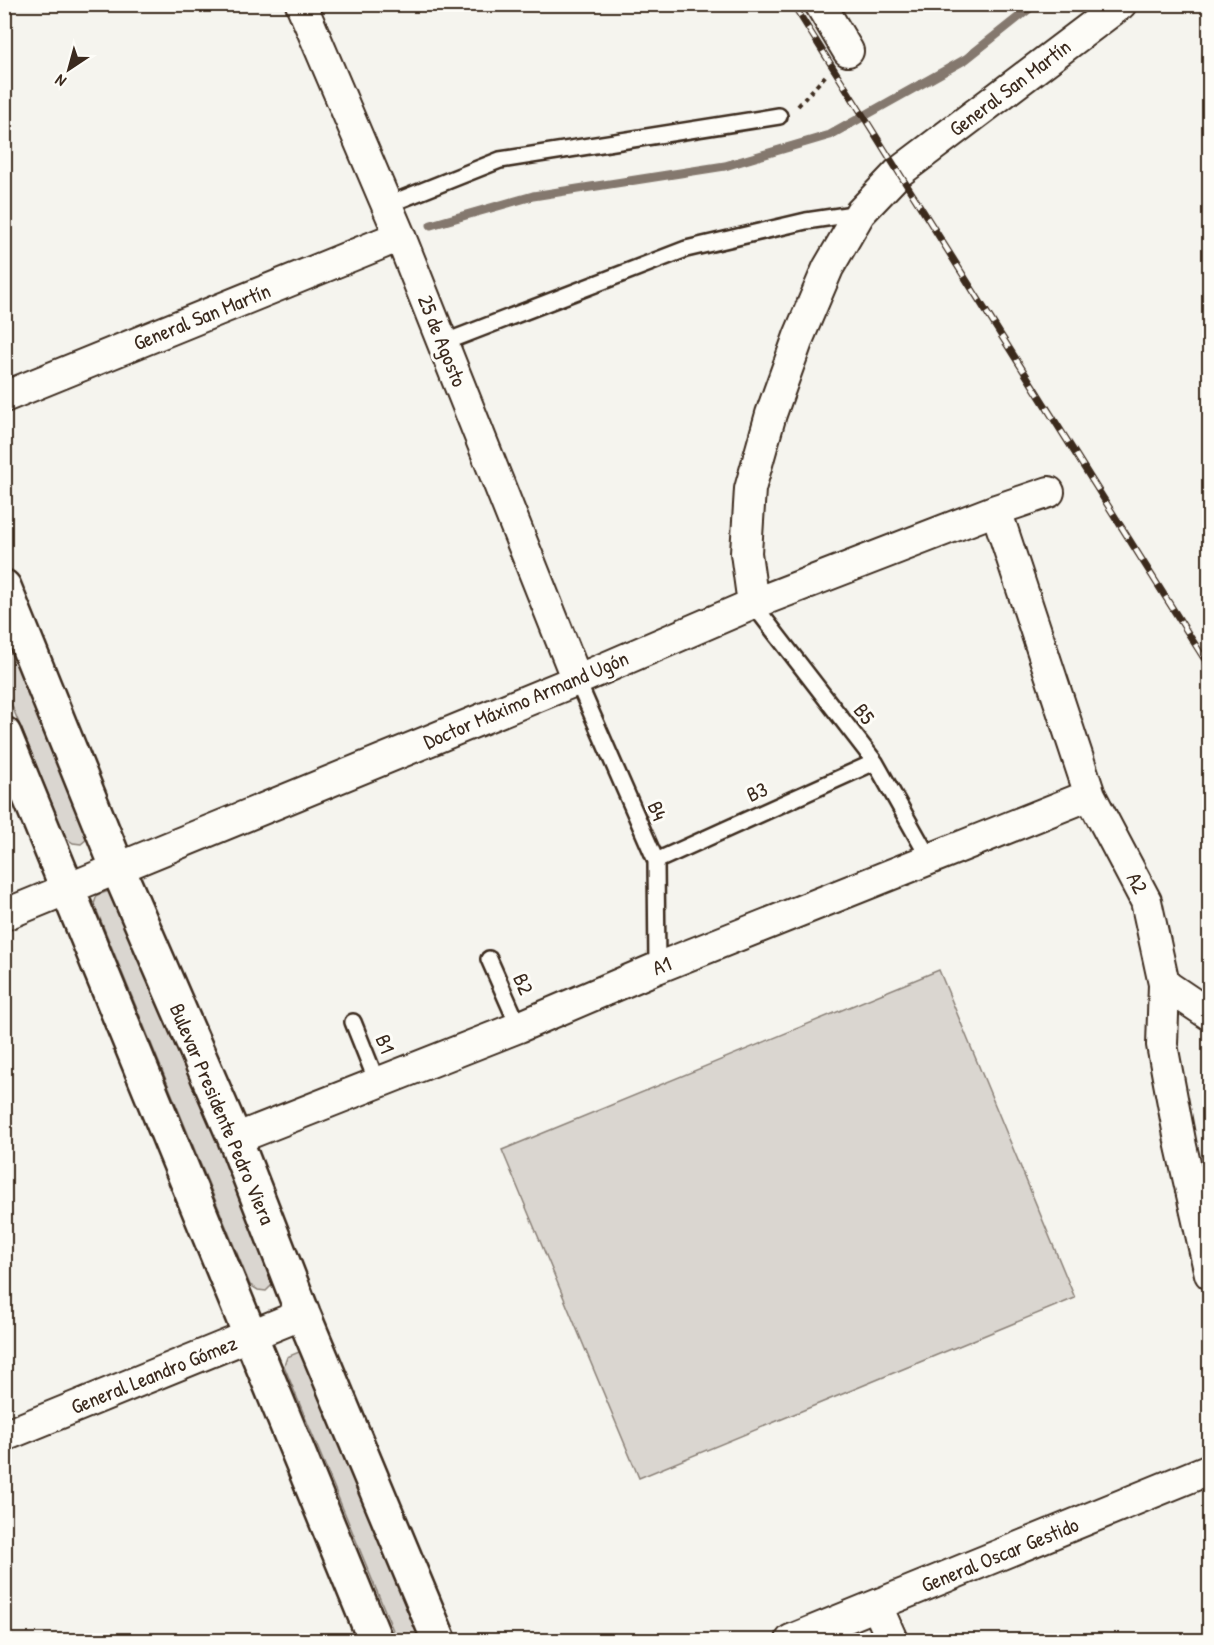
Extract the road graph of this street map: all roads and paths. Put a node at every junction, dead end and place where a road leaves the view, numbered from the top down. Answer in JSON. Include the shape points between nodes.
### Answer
{"nodes":[{"id":1,"x":301,"y":4,"type":"edge"},
{"id":2,"x":820,"y":4,"type":"edge"},
{"id":3,"x":1120,"y":4,"type":"edge"},
{"id":4,"x":848,"y":51,"type":"joint"},
{"id":5,"x":779,"y":117,"type":"joint"},
{"id":6,"x":387,"y":205,"type":"junction"},
{"id":7,"x":860,"y":213,"type":"junction"},
{"id":8,"x":400,"y":236,"type":"junction"},
{"id":9,"x":443,"y":343,"type":"junction"},
{"id":10,"x":4,"y":397,"type":"edge"},
{"id":11,"x":1049,"y":492,"type":"dead end"},
{"id":12,"x":996,"y":510,"type":"junction"},
{"id":13,"x":4,"y":587,"type":"edge"},
{"id":14,"x":753,"y":604,"type":"junction"},
{"id":15,"x":577,"y":680,"type":"junction"},
{"id":16,"x":4,"y":734,"type":"edge"},
{"id":17,"x":875,"y":762,"type":"junction"},
{"id":18,"x":1090,"y":795,"type":"junction"},
{"id":19,"x":929,"y":858,"type":"junction"},
{"id":20,"x":656,"y":861,"type":"junction"},
{"id":21,"x":117,"y":869,"type":"junction"},
{"id":22,"x":68,"y":889,"type":"junction"},
{"id":23,"x":4,"y":915,"type":"edge"},
{"id":24,"x":489,"y":959,"type":"dead end"},
{"id":25,"x":657,"y":968,"type":"junction"},
{"id":26,"x":1164,"y":984,"type":"junction"},
{"id":27,"x":1209,"y":1015,"type":"edge"},
{"id":28,"x":353,"y":1022,"type":"dead end"},
{"id":29,"x":519,"y":1027,"type":"junction"},
{"id":30,"x":377,"y":1082,"type":"junction"},
{"id":31,"x":235,"y":1139,"type":"junction"},
{"id":32,"x":1209,"y":1274,"type":"edge"},
{"id":33,"x":303,"y":1314,"type":"junction"},
{"id":34,"x":250,"y":1335,"type":"junction"},
{"id":35,"x":4,"y":1436,"type":"edge"},
{"id":36,"x":1209,"y":1469,"type":"edge"},
{"id":37,"x":877,"y":1606,"type":"junction"},
{"id":38,"x":375,"y":1641,"type":"edge"},
{"id":39,"x":439,"y":1641,"type":"edge"},
{"id":40,"x":791,"y":1641,"type":"edge"},
{"id":41,"x":892,"y":1641,"type":"edge"}],
"edges":[{"from":1,"to":6,"type":"street","name":"25 de Agosto"},
{"from":2,"to":4,"type":"street"},
{"from":3,"to":7,"type":"street","name":"General San Martín","via":[[899,172]]},
{"from":4,"to":5,"type":"path","via":[[807,98]]},
{"from":5,"to":6,"type":"lane","via":[[500,159]]},
{"from":6,"to":8,"type":"street","name":"25 de Agosto"},
{"from":7,"to":9,"type":"lane","via":[[806,221],[686,249]]},
{"from":7,"to":14,"type":"street","name":"General San Martín","via":[[828,268],[803,326],[771,414],[750,489],[746,553]]},
{"from":8,"to":9,"type":"street","name":"25 de Agosto"},
{"from":8,"to":10,"type":"street","name":"General San Martín"},
{"from":9,"to":15,"type":"street","name":"25 de Agosto"},
{"from":11,"to":12,"type":"street","name":"Doctor Máximo Armand Ugón"},
{"from":12,"to":14,"type":"street","name":"Doctor Máximo Armand Ugón"},
{"from":12,"to":18,"type":"street","name":"A2"},
{"from":13,"to":21,"type":"street","name":"Bulevar Presidente Pedro Viera"},
{"from":14,"to":15,"type":"street","name":"Doctor Máximo Armand Ugón"},
{"from":14,"to":17,"type":"lane","name":"B5"},
{"from":15,"to":20,"type":"lane","name":"B4"},
{"from":15,"to":21,"type":"street","name":"Doctor Máximo Armand Ugón"},
{"from":16,"to":22,"type":"street"},
{"from":17,"to":19,"type":"lane","name":"B5"},
{"from":17,"to":20,"type":"lane","name":"B3"},
{"from":18,"to":19,"type":"street","name":"A1"},
{"from":18,"to":26,"type":"street","name":"A2","via":[[1146,901]]},
{"from":19,"to":25,"type":"street","name":"A1"},
{"from":20,"to":25,"type":"lane","name":"B4"},
{"from":21,"to":22,"type":"street","name":"Doctor Máximo Armand Ugón"},
{"from":21,"to":31,"type":"street","name":"Bulevar Presidente Pedro Viera"},
{"from":22,"to":23,"type":"street","name":"Doctor Máximo Armand Ugón"},
{"from":22,"to":34,"type":"street"},
{"from":24,"to":29,"type":"lane","name":"B2"},
{"from":25,"to":29,"type":"street","name":"A1"},
{"from":26,"to":27,"type":"street"},
{"from":26,"to":32,"type":"street","name":"A2","via":[[1162,1045]]},
{"from":28,"to":30,"type":"lane","name":"B1"},
{"from":29,"to":30,"type":"street","name":"A1"},
{"from":30,"to":31,"type":"street","name":"A1"},
{"from":31,"to":33,"type":"street","name":"Bulevar Presidente Pedro Viera"},
{"from":33,"to":34,"type":"street","name":"General Leandro Gómez"},
{"from":33,"to":39,"type":"street","name":"Bulevar Presidente Pedro Viera"},
{"from":34,"to":35,"type":"street","name":"General Leandro Gómez"},
{"from":34,"to":38,"type":"street"},
{"from":36,"to":37,"type":"street","name":"General Oscar Gestido"},
{"from":37,"to":40,"type":"street","name":"General Oscar Gestido"},
{"from":37,"to":41,"type":"street"}]}
